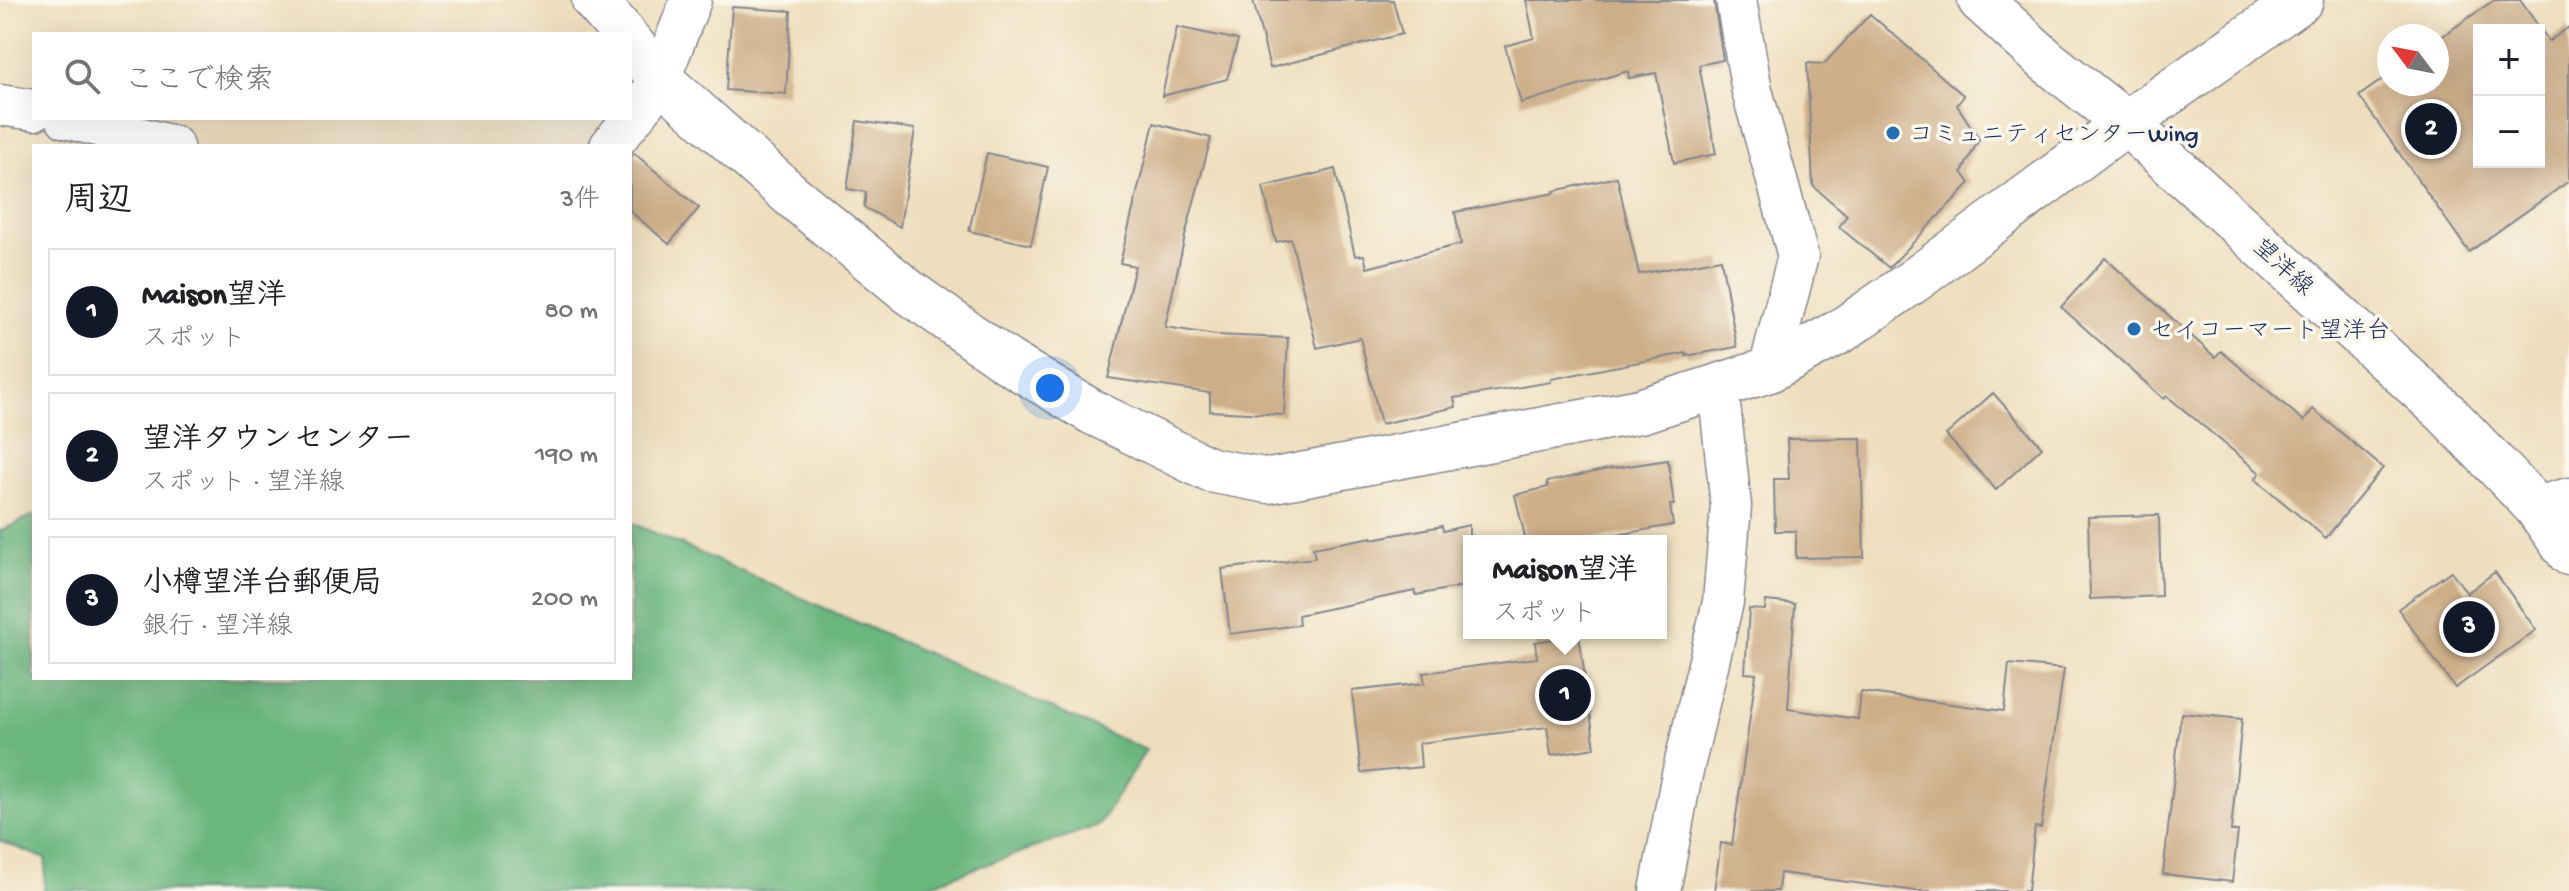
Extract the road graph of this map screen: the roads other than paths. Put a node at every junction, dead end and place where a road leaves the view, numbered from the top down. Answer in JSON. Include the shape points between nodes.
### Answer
{"nodes":[{"id":1,"x":594,"y":0,"type":"edge"},
{"id":2,"x":691,"y":0,"type":"edge"},
{"id":3,"x":1736,"y":0,"type":"edge"},
{"id":4,"x":1980,"y":0,"type":"edge"},
{"id":5,"x":2301,"y":0,"type":"edge"},
{"id":6,"x":622,"y":32,"type":"edge"},
{"id":7,"x":632,"y":44,"type":"edge"},
{"id":8,"x":660,"y":79,"type":"junction"},
{"id":9,"x":0,"y":105,"type":"edge"},
{"id":10,"x":32,"y":110,"type":"edge"},
{"id":11,"x":632,"y":119,"type":"edge"},
{"id":12,"x":74,"y":120,"type":"edge"},
{"id":13,"x":631,"y":120,"type":"edge"},
{"id":14,"x":2126,"y":123,"type":"junction"},
{"id":15,"x":165,"y":144,"type":"edge"},
{"id":16,"x":612,"y":144,"type":"edge"},
{"id":17,"x":1769,"y":370,"type":"junction"},
{"id":18,"x":1718,"y":386,"type":"junction"},
{"id":19,"x":2552,"y":502,"type":"edge"},
{"id":20,"x":2569,"y":553,"type":"edge"},
{"id":21,"x":1660,"y":891,"type":"edge"}],
"edges":[{"from":1,"to":6,"type":"street"},
{"from":2,"to":8,"type":"street"},
{"from":3,"to":17,"type":"street","via":[[1752,91],[1798,256]]},
{"from":4,"to":14,"type":"street","name":"望洋線"},
{"from":5,"to":14,"type":"street"},
{"from":7,"to":8,"type":"street"},
{"from":8,"to":11,"type":"street"},
{"from":8,"to":18,"type":"street","via":[[909,292],[1092,412],[1210,470],[1269,481],[1640,411]]},
{"from":9,"to":10,"type":"street"},
{"from":12,"to":15,"type":"street"},
{"from":13,"to":16,"type":"street"},
{"from":14,"to":17,"type":"street","via":[[1915,280],[1841,331]]},
{"from":14,"to":19,"type":"street","name":"望洋線"},
{"from":17,"to":18,"type":"street"},
{"from":18,"to":21,"type":"street","via":[[1731,506],[1723,602]]},
{"from":19,"to":20,"type":"street","name":"望洋線"}]}
